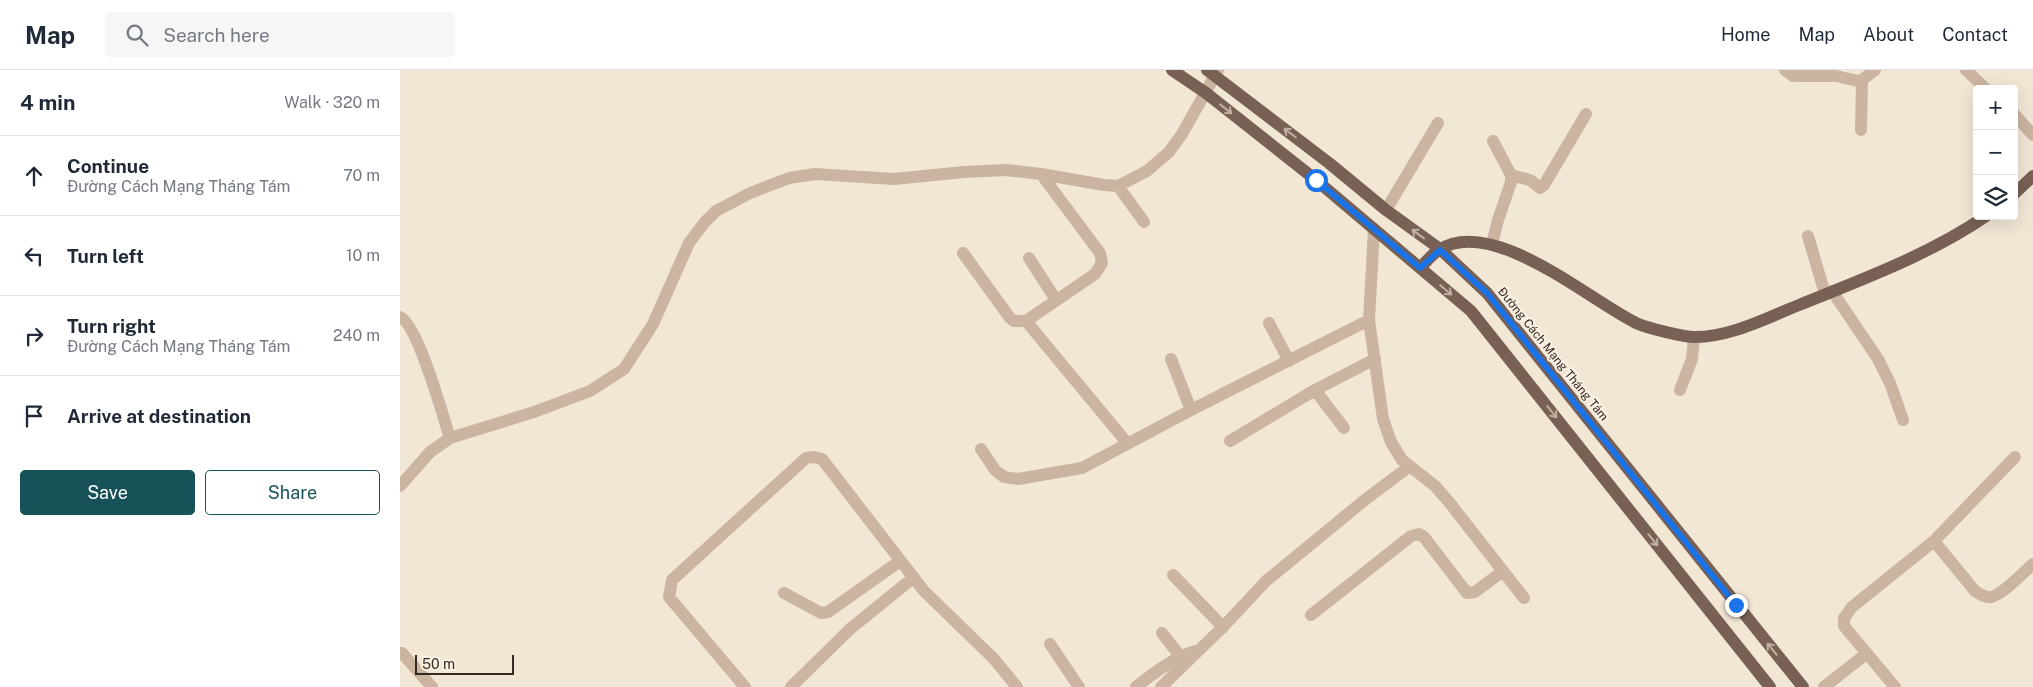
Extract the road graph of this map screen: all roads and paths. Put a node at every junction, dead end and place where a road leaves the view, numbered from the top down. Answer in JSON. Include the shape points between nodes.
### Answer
{"nodes":[{"id":1,"x":1172,"y":70,"type":"edge"},
{"id":2,"x":1785,"y":70,"type":"edge"},
{"id":3,"x":1875,"y":70,"type":"edge"},
{"id":4,"x":1966,"y":70,"type":"edge"},
{"id":5,"x":1213,"y":72,"type":"edge"},
{"id":6,"x":1862,"y":80,"type":"junction"},
{"id":7,"x":1982,"y":85,"type":"edge"},
{"id":8,"x":1206,"y":93,"type":"junction"},
{"id":9,"x":1586,"y":114,"type":"dead end"},
{"id":10,"x":2018,"y":119,"type":"edge"},
{"id":11,"x":1438,"y":123,"type":"dead end"},
{"id":12,"x":1861,"y":130,"type":"dead end"},
{"id":13,"x":2033,"y":136,"type":"edge"},
{"id":14,"x":1492,"y":141,"type":"dead end"},
{"id":15,"x":1041,"y":174,"type":"junction"},
{"id":16,"x":1511,"y":175,"type":"junction"},
{"id":17,"x":2033,"y":176,"type":"edge"},
{"id":18,"x":1118,"y":186,"type":"junction"},
{"id":19,"x":2018,"y":190,"type":"edge"},
{"id":20,"x":1386,"y":210,"type":"junction"},
{"id":21,"x":1980,"y":220,"type":"edge"},
{"id":22,"x":1144,"y":222,"type":"dead end"},
{"id":23,"x":1374,"y":229,"type":"junction"},
{"id":24,"x":1808,"y":236,"type":"dead end"},
{"id":25,"x":1492,"y":244,"type":"junction"},
{"id":26,"x":1440,"y":250,"type":"junction"},
{"id":27,"x":963,"y":253,"type":"dead end"},
{"id":28,"x":1029,"y":258,"type":"dead end"},
{"id":29,"x":1420,"y":268,"type":"junction"},
{"id":30,"x":1829,"y":293,"type":"junction"},
{"id":31,"x":1056,"y":300,"type":"junction"},
{"id":32,"x":400,"y":317,"type":"edge"},
{"id":33,"x":1369,"y":320,"type":"junction"},
{"id":34,"x":1026,"y":321,"type":"junction"},
{"id":35,"x":1270,"y":323,"type":"dead end"},
{"id":36,"x":1694,"y":337,"type":"junction"},
{"id":37,"x":1171,"y":359,"type":"dead end"},
{"id":38,"x":1375,"y":359,"type":"junction"},
{"id":39,"x":1289,"y":361,"type":"junction"},
{"id":40,"x":1316,"y":390,"type":"junction"},
{"id":41,"x":1680,"y":390,"type":"dead end"},
{"id":42,"x":1191,"y":410,"type":"junction"},
{"id":43,"x":1903,"y":420,"type":"dead end"},
{"id":44,"x":1344,"y":428,"type":"dead end"},
{"id":45,"x":450,"y":438,"type":"junction"},
{"id":46,"x":1230,"y":441,"type":"dead end"},
{"id":47,"x":1128,"y":444,"type":"junction"},
{"id":48,"x":982,"y":449,"type":"dead end"},
{"id":49,"x":2015,"y":457,"type":"dead end"},
{"id":50,"x":1410,"y":466,"type":"junction"},
{"id":51,"x":400,"y":486,"type":"edge"},
{"id":52,"x":1934,"y":541,"type":"junction"},
{"id":53,"x":900,"y":561,"type":"junction"},
{"id":54,"x":2033,"y":564,"type":"edge"},
{"id":55,"x":1503,"y":571,"type":"junction"},
{"id":56,"x":1173,"y":575,"type":"dead end"},
{"id":57,"x":913,"y":578,"type":"junction"},
{"id":58,"x":784,"y":593,"type":"dead end"},
{"id":59,"x":1524,"y":598,"type":"dead end"},
{"id":60,"x":1311,"y":615,"type":"dead end"},
{"id":61,"x":1223,"y":627,"type":"junction"},
{"id":62,"x":1162,"y":633,"type":"dead end"},
{"id":63,"x":1050,"y":644,"type":"dead end"},
{"id":64,"x":1200,"y":650,"type":"junction"},
{"id":65,"x":401,"y":652,"type":"edge"},
{"id":66,"x":1866,"y":654,"type":"junction"},
{"id":67,"x":1180,"y":656,"type":"junction"},
{"id":68,"x":432,"y":687,"type":"edge"},
{"id":69,"x":745,"y":687,"type":"edge"},
{"id":70,"x":791,"y":687,"type":"edge"},
{"id":71,"x":1017,"y":687,"type":"edge"},
{"id":72,"x":1079,"y":687,"type":"edge"},
{"id":73,"x":1136,"y":687,"type":"edge"},
{"id":74,"x":1161,"y":687,"type":"edge"},
{"id":75,"x":1770,"y":687,"type":"edge"},
{"id":76,"x":1803,"y":687,"type":"edge"},
{"id":77,"x":1824,"y":687,"type":"edge"},
{"id":78,"x":1895,"y":687,"type":"edge"}],
"edges":[{"from":1,"to":8,"type":"main road"},
{"from":2,"to":6,"type":"street","via":[[1793,76]]},
{"from":3,"to":6,"type":"street"},
{"from":4,"to":7,"type":"street"},
{"from":5,"to":8,"type":"street"},
{"from":20,"to":5,"type":"main road","name":"Đường Cách Mạng Tháng Tám","one_way":true},
{"from":6,"to":12,"type":"street"},
{"from":8,"to":18,"type":"street","via":[[1169,152],[1146,171]]},
{"from":8,"to":23,"type":"main road","one_way":true},
{"from":9,"to":16,"type":"street","via":[[1544,185],[1540,188],[1530,180]]},
{"from":10,"to":13,"type":"street"},
{"from":11,"to":20,"type":"street"},
{"from":14,"to":16,"type":"street"},
{"from":15,"to":18,"type":"street"},
{"from":15,"to":31,"type":"street","via":[[1100,253],[1102,263],[1094,274]]},
{"from":15,"to":45,"type":"street","via":[[1006,170],[894,179],[814,174],[790,178],[750,193],[716,211],[689,243],[654,324],[624,369],[590,391]]},
{"from":16,"to":25,"type":"street"},
{"from":17,"to":19,"type":"main road"},
{"from":18,"to":22,"type":"street"},
{"from":26,"to":20,"type":"main road","name":"Đường Cách Mạng Tháng Tám","one_way":true},
{"from":21,"to":30,"type":"main road","via":[[1923,253]]},
{"from":23,"to":29,"type":"main road"},
{"from":23,"to":33,"type":"street"},
{"from":24,"to":30,"type":"street"},
{"from":25,"to":26,"type":"main road","via":[[1457,243]]},
{"from":25,"to":36,"type":"main road","via":[[1528,258],[1638,324]]},
{"from":26,"to":29,"type":"main road"},
{"from":76,"to":26,"type":"main road","name":"Đường Cách Mạng Tháng Tám","one_way":true,"via":[[1487,293]]},
{"from":27,"to":34,"type":"street","via":[[1010,318]]},
{"from":28,"to":31,"type":"street"},
{"from":29,"to":75,"type":"main road","one_way":true,"via":[[1471,311]]},
{"from":30,"to":36,"type":"main road","via":[[1738,329]]},
{"from":30,"to":43,"type":"street","via":[[1878,360]]},
{"from":31,"to":34,"type":"street"},
{"from":32,"to":45,"type":"street","via":[[409,324],[423,356]]},
{"from":33,"to":38,"type":"street"},
{"from":33,"to":39,"type":"street"},
{"from":34,"to":47,"type":"street"},
{"from":35,"to":39,"type":"street"},
{"from":36,"to":41,"type":"street","via":[[1692,359]]},
{"from":37,"to":42,"type":"street"},
{"from":38,"to":40,"type":"street"},
{"from":38,"to":50,"type":"street","via":[[1383,419],[1391,442],[1402,460]]},
{"from":39,"to":42,"type":"street"},
{"from":40,"to":44,"type":"street"},
{"from":40,"to":46,"type":"street"},
{"from":42,"to":47,"type":"street"},
{"from":45,"to":51,"type":"street","via":[[430,452]]},
{"from":47,"to":48,"type":"street","via":[[1082,468],[1018,479],[1004,477],[994,470]]},
{"from":49,"to":52,"type":"street"},
{"from":50,"to":55,"type":"street","via":[[1435,486]]},
{"from":50,"to":61,"type":"street","via":[[1266,581]]},
{"from":52,"to":54,"type":"street","via":[[1983,596],[1991,597],[2000,592]]},
{"from":52,"to":66,"type":"street","via":[[1852,607],[1844,618],[1844,626]]},
{"from":53,"to":57,"type":"street"},
{"from":53,"to":58,"type":"street","via":[[821,614]]},
{"from":53,"to":69,"type":"street","via":[[822,459],[806,458],[672,580],[669,589],[669,597]]},
{"from":55,"to":59,"type":"street"},
{"from":55,"to":60,"type":"street","via":[[1476,592],[1467,593],[1419,534],[1411,536]]},
{"from":56,"to":61,"type":"street"},
{"from":57,"to":70,"type":"street","via":[[850,629]]},
{"from":57,"to":71,"type":"street","via":[[994,659]]},
{"from":61,"to":64,"type":"street"},
{"from":62,"to":67,"type":"street"},
{"from":63,"to":72,"type":"street"},
{"from":64,"to":67,"type":"street"},
{"from":64,"to":74,"type":"street"},
{"from":65,"to":68,"type":"street"},
{"from":66,"to":77,"type":"street"},
{"from":66,"to":78,"type":"street"},
{"from":67,"to":73,"type":"street"}]}
